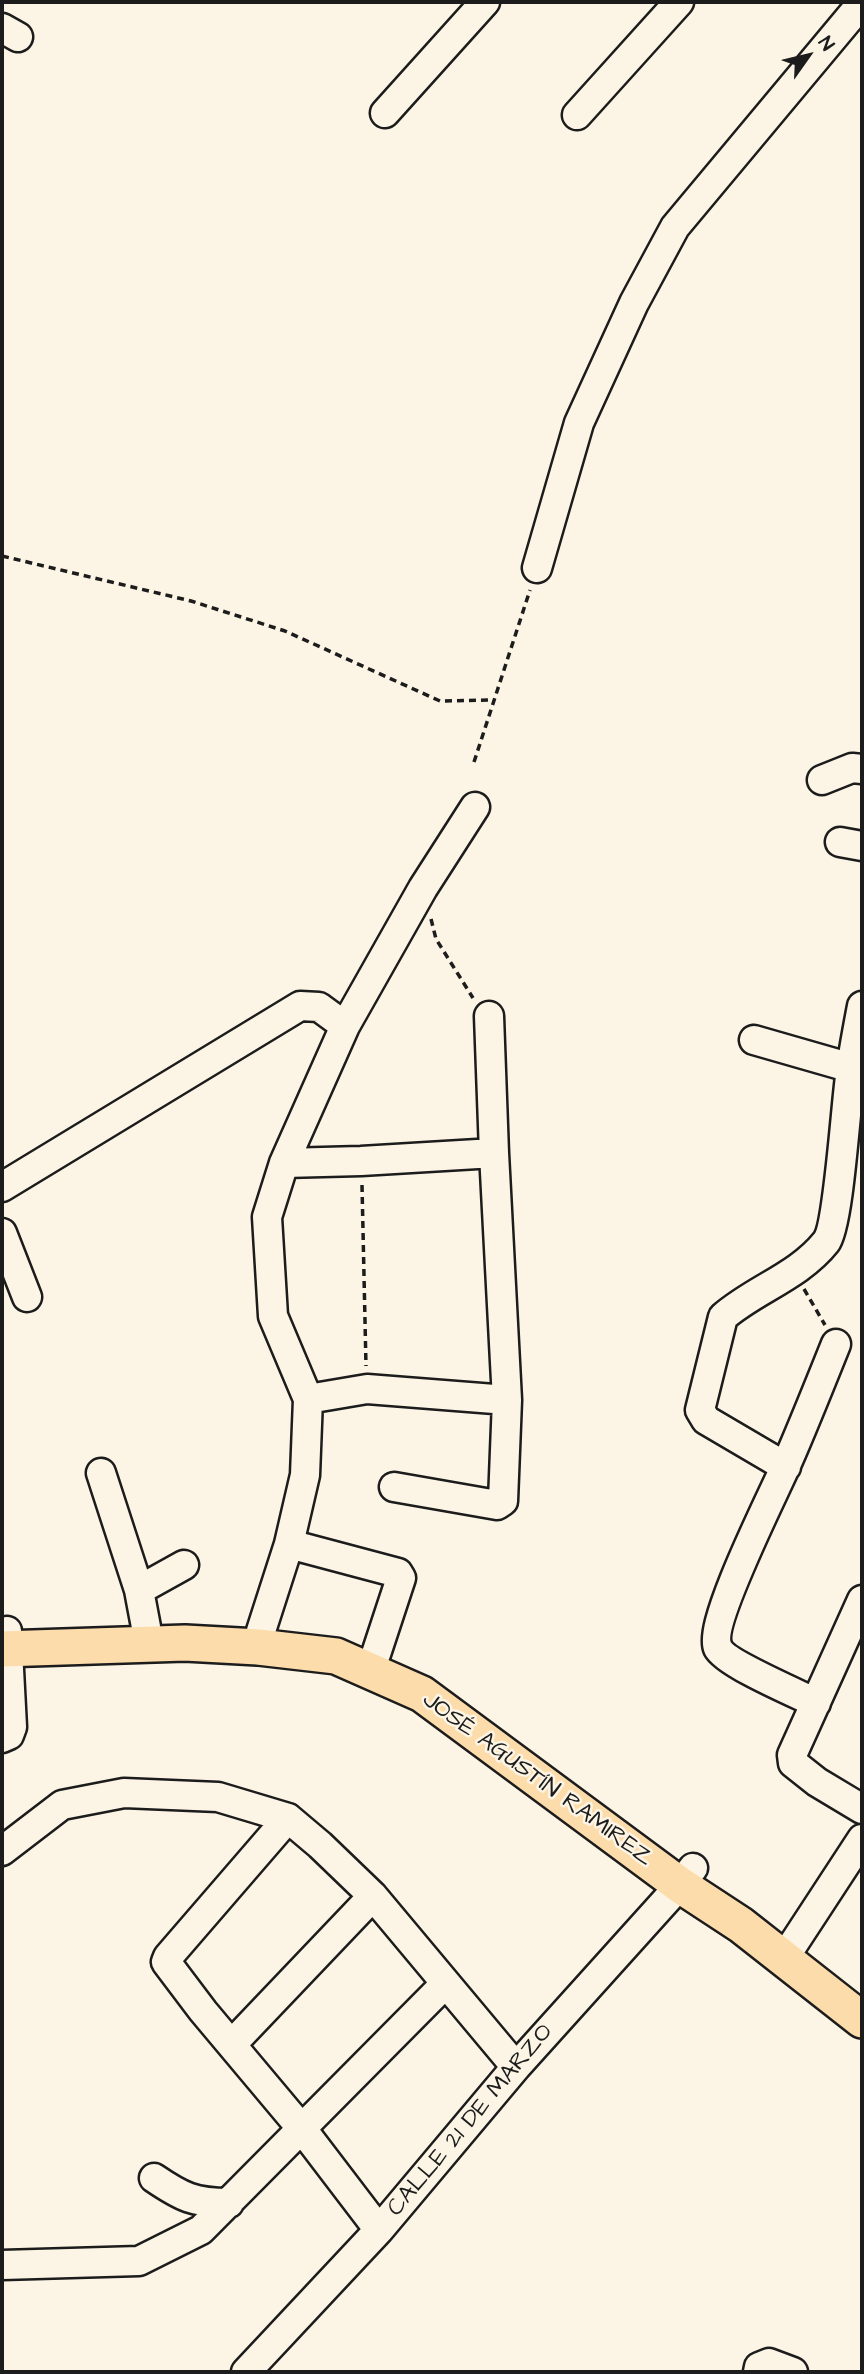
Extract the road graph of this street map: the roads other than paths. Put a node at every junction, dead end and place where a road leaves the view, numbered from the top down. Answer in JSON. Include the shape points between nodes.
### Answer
{"nodes":[{"id":1,"x":485,"y":2,"type":"edge"},
{"id":2,"x":679,"y":2,"type":"edge"},
{"id":3,"x":862,"y":3,"type":"edge"},
{"id":4,"x":385,"y":113,"type":"dead end"},
{"id":5,"x":577,"y":115,"type":"dead end"},
{"id":6,"x":537,"y":568,"type":"road end"},
{"id":7,"x":862,"y":769,"type":"edge"},
{"id":8,"x":822,"y":780,"type":"dead end"},
{"id":9,"x":475,"y":807,"type":"dead end"},
{"id":10,"x":862,"y":1006,"type":"edge"},
{"id":11,"x":489,"y":1016,"type":"road end"},
{"id":12,"x":345,"y":1026,"type":"junction"},
{"id":13,"x":754,"y":1040,"type":"dead end"},
{"id":14,"x":856,"y":1070,"type":"edge"},
{"id":15,"x":494,"y":1153,"type":"junction"},
{"id":16,"x":284,"y":1163,"type":"junction"},
{"id":17,"x":2,"y":1187,"type":"edge"},
{"id":18,"x":2,"y":1233,"type":"edge"},
{"id":19,"x":27,"y":1297,"type":"dead end"},
{"id":20,"x":836,"y":1344,"type":"road end"},
{"id":21,"x":308,"y":1399,"type":"junction"},
{"id":22,"x":508,"y":1400,"type":"junction"},
{"id":23,"x":786,"y":1467,"type":"junction"},
{"id":24,"x":102,"y":1473,"type":"dead end"},
{"id":25,"x":394,"y":1487,"type":"dead end"},
{"id":26,"x":289,"y":1544,"type":"junction"},
{"id":27,"x":184,"y":1565,"type":"dead end"},
{"id":28,"x":139,"y":1590,"type":"junction"},
{"id":29,"x":862,"y":1600,"type":"edge"},
{"id":30,"x":146,"y":1627,"type":"junction"},
{"id":31,"x":260,"y":1639,"type":"junction"},
{"id":32,"x":5,"y":1640,"type":"edge"},
{"id":33,"x":376,"y":1654,"type":"junction"},
{"id":34,"x":816,"y":1703,"type":"junction"},
{"id":35,"x":2,"y":1738,"type":"edge"},
{"id":36,"x":862,"y":1809,"type":"edge"},
{"id":37,"x":288,"y":1818,"type":"junction"},
{"id":38,"x":862,"y":1839,"type":"edge"},
{"id":39,"x":2,"y":1851,"type":"edge"},
{"id":40,"x":687,"y":1876,"type":"junction"},
{"id":41,"x":373,"y":1896,"type":"junction"},
{"id":42,"x":792,"y":1946,"type":"junction"},
{"id":43,"x":445,"y":1984,"type":"junction"},
{"id":44,"x":862,"y":2000,"type":"edge"},
{"id":45,"x":862,"y":2020,"type":"edge"},
{"id":46,"x":232,"y":2044,"type":"junction"},
{"id":47,"x":516,"y":2067,"type":"junction"},
{"id":48,"x":302,"y":2129,"type":"junction"},
{"id":49,"x":154,"y":2178,"type":"dead end"},
{"id":50,"x":229,"y":2203,"type":"junction"},
{"id":51,"x":379,"y":2230,"type":"junction"},
{"id":52,"x":2,"y":2265,"type":"edge"},
{"id":53,"x":246,"y":2372,"type":"edge"},
{"id":54,"x":758,"y":2372,"type":"edge"},
{"id":55,"x":793,"y":2372,"type":"edge"}],
"edges":[{"from":1,"to":4,"type":"street"},
{"from":2,"to":5,"type":"street"},
{"from":3,"to":6,"type":"street","via":[[675,228],[634,303],[579,423]]},
{"from":7,"to":8,"type":"street","via":[[852,768]]},
{"from":9,"to":12,"type":"street"},
{"from":10,"to":14,"type":"street"},
{"from":11,"to":15,"type":"street"},
{"from":12,"to":16,"type":"street"},
{"from":12,"to":17,"type":"street","via":[[320,1007],[300,1006]]},
{"from":13,"to":14,"type":"street"},
{"from":14,"to":23,"type":"street","via":[[829,1239],[794,1272],[723,1317],[700,1410],[706,1420]]},
{"from":15,"to":16,"type":"street"},
{"from":15,"to":22,"type":"street"},
{"from":16,"to":21,"type":"street","via":[[267,1217],[273,1316]]},
{"from":18,"to":19,"type":"street"},
{"from":20,"to":23,"type":"street"},
{"from":21,"to":22,"type":"street","via":[[367,1389]]},
{"from":21,"to":26,"type":"street","via":[[305,1475]]},
{"from":22,"to":25,"type":"street","via":[[503,1501],[497,1505]]},
{"from":23,"to":34,"type":"street","via":[[726,1601],[718,1649],[730,1661]]},
{"from":24,"to":28,"type":"street"},
{"from":26,"to":31,"type":"street"},
{"from":26,"to":33,"type":"street","via":[[398,1573],[401,1578]]},
{"from":27,"to":28,"type":"street"},
{"from":28,"to":30,"type":"street"},
{"from":29,"to":34,"type":"street"},
{"from":30,"to":31,"type":"main road","name":"JOSÉ AGUSTÍN RAMIREZ","via":[[200,1627]]},
{"from":30,"to":32,"type":"main road","name":"JOSÉ AGUSTÍN RAMIREZ"},
{"from":31,"to":32,"type":"main road","name":"JOSÉ AGUSTÍN RAMIREZ","via":[[184,1643]]},
{"from":31,"to":33,"type":"main road","name":"JOSÉ AGUSTÍN RAMIREZ","via":[[329,1641]]},
{"from":31,"to":40,"type":"main road","name":"JOSÉ AGUSTÍN RAMIREZ","via":[[336,1656],[422,1694]]},
{"from":32,"to":35,"type":"street","via":[[12,1727]]},
{"from":33,"to":40,"type":"main road","name":"JOSÉ AGUSTÍN RAMIREZ","via":[[432,1679]]},
{"from":34,"to":36,"type":"street","via":[[792,1755],[793,1763]]},
{"from":37,"to":39,"type":"street","via":[[218,1797],[124,1793],[62,1805]]},
{"from":37,"to":41,"type":"street"},
{"from":37,"to":46,"type":"street","via":[[166,1962]]},
{"from":38,"to":42,"type":"street"},
{"from":40,"to":42,"type":"main road","name":"JOSÉ AGUSTÍN RAMIREZ"},
{"from":40,"to":45,"type":"main road","name":"JOSÉ AGUSTÍN RAMIREZ","via":[[741,1925]]},
{"from":40,"to":47,"type":"street","name":"CALLE 21 DE MARZO"},
{"from":41,"to":43,"type":"street"},
{"from":41,"to":46,"type":"street"},
{"from":42,"to":44,"type":"main road","name":"JOSÉ AGUSTÍN RAMIREZ"},
{"from":43,"to":47,"type":"street"},
{"from":43,"to":48,"type":"street"},
{"from":46,"to":48,"type":"street"},
{"from":47,"to":51,"type":"street","name":"CALLE 21 DE MARZO"},
{"from":48,"to":50,"type":"street"},
{"from":48,"to":51,"type":"street"},
{"from":49,"to":50,"type":"street","via":[[187,2198]]},
{"from":50,"to":52,"type":"street","via":[[201,2230],[139,2261]]},
{"from":51,"to":53,"type":"street","name":"CALLE 21 DE MARZO"},
{"from":54,"to":55,"type":"street","via":[[769,2364]]}]}
